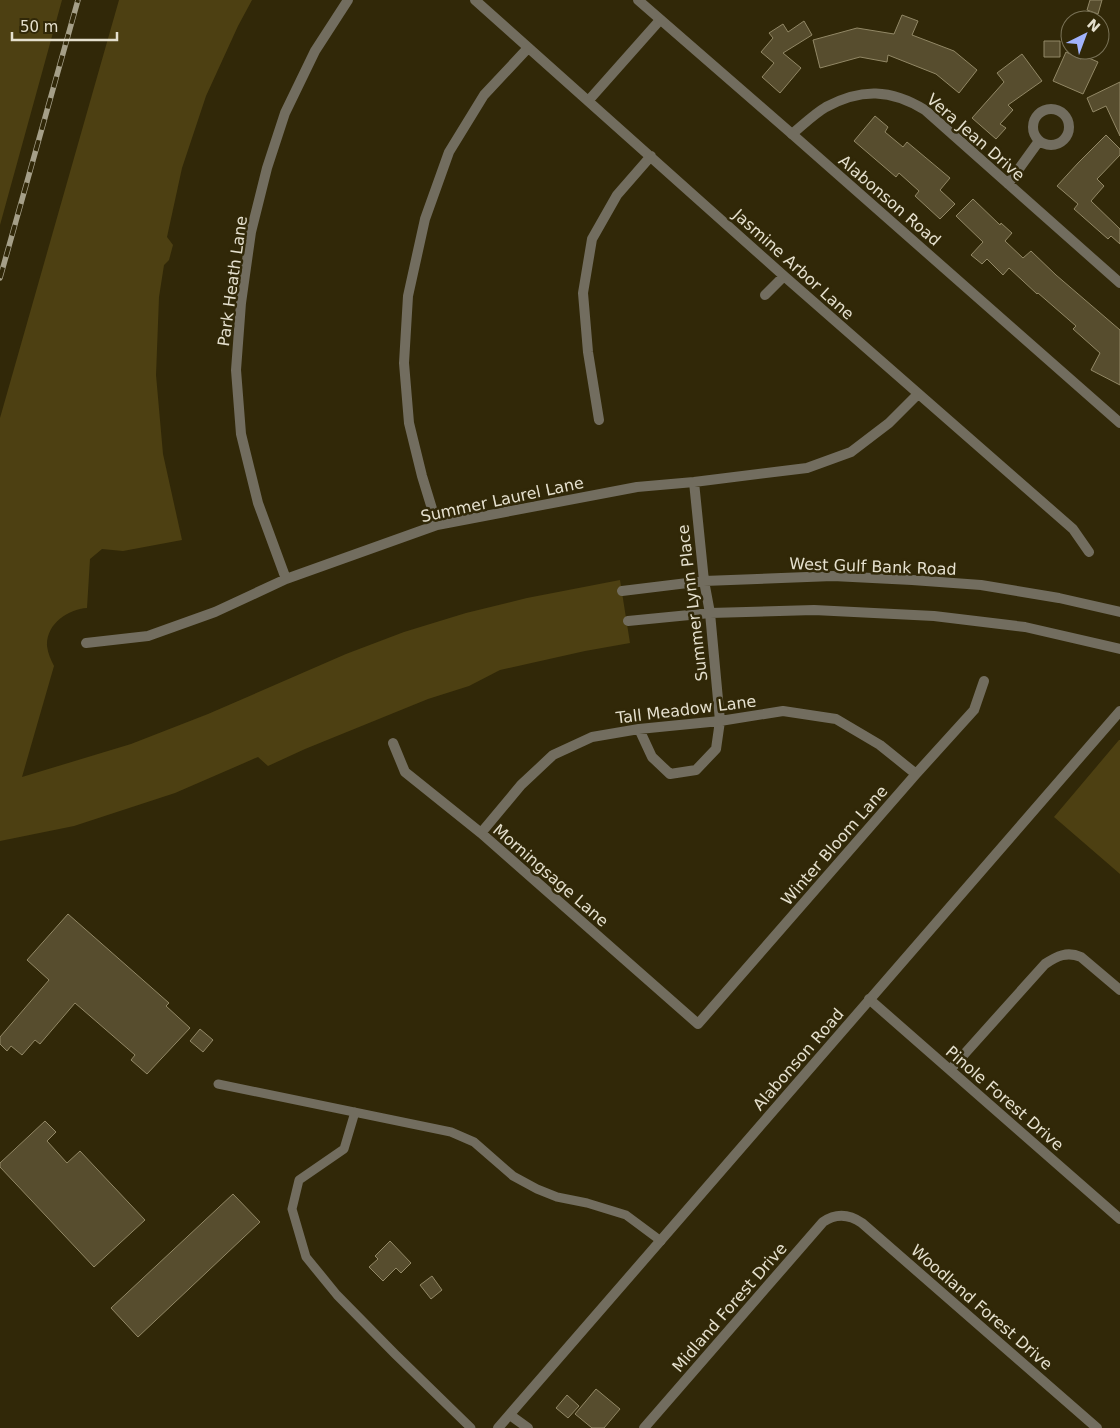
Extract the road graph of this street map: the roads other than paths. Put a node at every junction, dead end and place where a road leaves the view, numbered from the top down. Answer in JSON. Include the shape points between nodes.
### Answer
{"nodes":[{"id":1,"x":348,"y":0,"type":"edge"},
{"id":2,"x":475,"y":0,"type":"edge"},
{"id":3,"x":638,"y":0,"type":"edge"},
{"id":4,"x":660,"y":20,"type":"junction"},
{"id":5,"x":528,"y":48,"type":"junction"},
{"id":6,"x":589,"y":100,"type":"junction"},
{"id":7,"x":792,"y":134,"type":"junction"},
{"id":8,"x":1039,"y":141,"type":"dead end"},
{"id":9,"x":651,"y":156,"type":"junction"},
{"id":10,"x":1008,"y":184,"type":"junction"},
{"id":11,"x":784,"y":276,"type":"junction"},
{"id":12,"x":1120,"y":283,"type":"edge"},
{"id":13,"x":765,"y":295,"type":"dead end"},
{"id":14,"x":918,"y":394,"type":"junction"},
{"id":15,"x":599,"y":420,"type":"dead end"},
{"id":16,"x":1120,"y":423,"type":"edge"},
{"id":17,"x":694,"y":482,"type":"junction"},
{"id":18,"x":437,"y":525,"type":"junction"},
{"id":19,"x":1089,"y":552,"type":"dead end"},
{"id":20,"x":286,"y":579,"type":"junction"},
{"id":21,"x":704,"y":581,"type":"junction"},
{"id":22,"x":622,"y":591,"type":"dead end"},
{"id":23,"x":1120,"y":612,"type":"edge"},
{"id":24,"x":710,"y":614,"type":"junction"},
{"id":25,"x":628,"y":622,"type":"dead end"},
{"id":26,"x":86,"y":643,"type":"dead end"},
{"id":27,"x":1120,"y":649,"type":"edge"},
{"id":28,"x":984,"y":681,"type":"dead end"},
{"id":29,"x":1120,"y":711,"type":"edge"},
{"id":30,"x":720,"y":721,"type":"junction"},
{"id":31,"x":639,"y":730,"type":"junction"},
{"id":32,"x":393,"y":742,"type":"dead end"},
{"id":33,"x":916,"y":774,"type":"junction"},
{"id":34,"x":481,"y":833,"type":"junction"},
{"id":35,"x":1120,"y":990,"type":"edge"},
{"id":36,"x":869,"y":1000,"type":"junction"},
{"id":37,"x":698,"y":1024,"type":"joint"},
{"id":38,"x":950,"y":1070,"type":"junction"},
{"id":39,"x":218,"y":1084,"type":"dead end"},
{"id":40,"x":355,"y":1112,"type":"junction"},
{"id":41,"x":843,"y":1216,"type":"joint"},
{"id":42,"x":1120,"y":1219,"type":"edge"},
{"id":43,"x":661,"y":1241,"type":"junction"},
{"id":44,"x":510,"y":1415,"type":"junction"},
{"id":45,"x":471,"y":1428,"type":"edge"},
{"id":46,"x":498,"y":1428,"type":"edge"},
{"id":47,"x":528,"y":1428,"type":"edge"},
{"id":48,"x":644,"y":1428,"type":"edge"},
{"id":49,"x":1097,"y":1428,"type":"edge"}],
"edges":[{"from":1,"to":20,"type":"street","name":"Park Heath Lane","via":[[315,51],[285,113],[251,232],[241,303],[236,370],[241,434],[258,503]]},
{"from":2,"to":5,"type":"street","name":"Jasmine Arbor Lane"},
{"from":3,"to":4,"type":"street","name":"Alabonson Road"},
{"from":4,"to":6,"type":"street"},
{"from":4,"to":7,"type":"street","name":"Alabonson Road"},
{"from":5,"to":6,"type":"street","name":"Jasmine Arbor Lane"},
{"from":5,"to":18,"type":"street","via":[[484,95],[449,152],[425,219],[408,296],[404,363],[409,423]]},
{"from":6,"to":9,"type":"street","name":"Jasmine Arbor Lane"},
{"from":7,"to":10,"type":"street","name":"Vera Jean Drive","via":[[824,108],[847,98],[868,93],[892,95],[925,110]]},
{"from":7,"to":16,"type":"street","name":"Alabonson Road"},
{"from":8,"to":10,"type":"street"},
{"from":9,"to":11,"type":"street","name":"Jasmine Arbor Lane"},
{"from":9,"to":15,"type":"street","via":[[617,195],[592,239],[583,293]]},
{"from":10,"to":12,"type":"street","name":"Vera Jean Drive"},
{"from":11,"to":13,"type":"street"},
{"from":11,"to":14,"type":"street","name":"Jasmine Arbor Lane"},
{"from":14,"to":17,"type":"street","name":"Summer Laurel Lane","via":[[889,423],[851,452],[807,468]]},
{"from":14,"to":19,"type":"street","name":"Jasmine Arbor Lane","via":[[1073,528]]},
{"from":17,"to":18,"type":"street","name":"Summer Laurel Lane","via":[[637,487]]},
{"from":17,"to":21,"type":"street","name":"Summer Lynn Place"},
{"from":18,"to":20,"type":"street","name":"Summer Laurel Lane"},
{"from":20,"to":26,"type":"street","name":"Summer Laurel Lane","via":[[215,612],[148,636]]},
{"from":21,"to":22,"type":"street","name":"West Gulf Bank Road"},
{"from":21,"to":23,"type":"street","name":"West Gulf Bank Road","via":[[833,576],[981,585]]},
{"from":21,"to":24,"type":"street","name":"Summer Lynn Place"},
{"from":24,"to":25,"type":"street"},
{"from":24,"to":27,"type":"street","via":[[814,610],[934,616],[1025,627]]},
{"from":24,"to":30,"type":"street","name":"Summer Lynn Place"},
{"from":28,"to":33,"type":"street","name":"Winter Bloom Lane","via":[[974,710]]},
{"from":29,"to":36,"type":"street","name":"Alabonson Road"},
{"from":30,"to":31,"type":"street","name":"Tall Meadow Lane"},
{"from":30,"to":31,"type":"street","name":"Summer Lynn Place","via":[[716,750],[696,770],[670,774],[652,757]]},
{"from":30,"to":33,"type":"street","name":"Tall Meadow Lane","via":[[784,711],[836,719],[880,745]]},
{"from":31,"to":34,"type":"street","name":"Tall Meadow Lane","via":[[592,737],[553,755],[521,785]]},
{"from":32,"to":34,"type":"street","name":"Morningsage Lane","via":[[405,772]]},
{"from":33,"to":37,"type":"street","name":"Winter Bloom Lane"},
{"from":34,"to":37,"type":"street","name":"Morningsage Lane"},
{"from":35,"to":38,"type":"street","via":[[1081,957],[1059,955],[1045,964]]},
{"from":36,"to":38,"type":"street","name":"Pinole Forest Drive"},
{"from":36,"to":43,"type":"street","name":"Alabonson Road"},
{"from":38,"to":42,"type":"street","name":"Pinole Forest Drive"},
{"from":39,"to":40,"type":"lane"},
{"from":40,"to":43,"type":"lane","via":[[451,1132],[474,1142],[513,1176],[557,1197],[626,1216]]},
{"from":40,"to":45,"type":"lane","via":[[344,1149],[299,1180],[292,1209],[306,1257],[337,1295]]},
{"from":41,"to":48,"type":"street","name":"Midland Forest Drive","via":[[836,1215],[823,1222]]},
{"from":41,"to":49,"type":"street","name":"Woodland Forest Drive","via":[[862,1222]]},
{"from":43,"to":44,"type":"street","name":"Alabonson Road"},
{"from":44,"to":46,"type":"street","name":"Alabonson Road"},
{"from":44,"to":47,"type":"street"}]}
